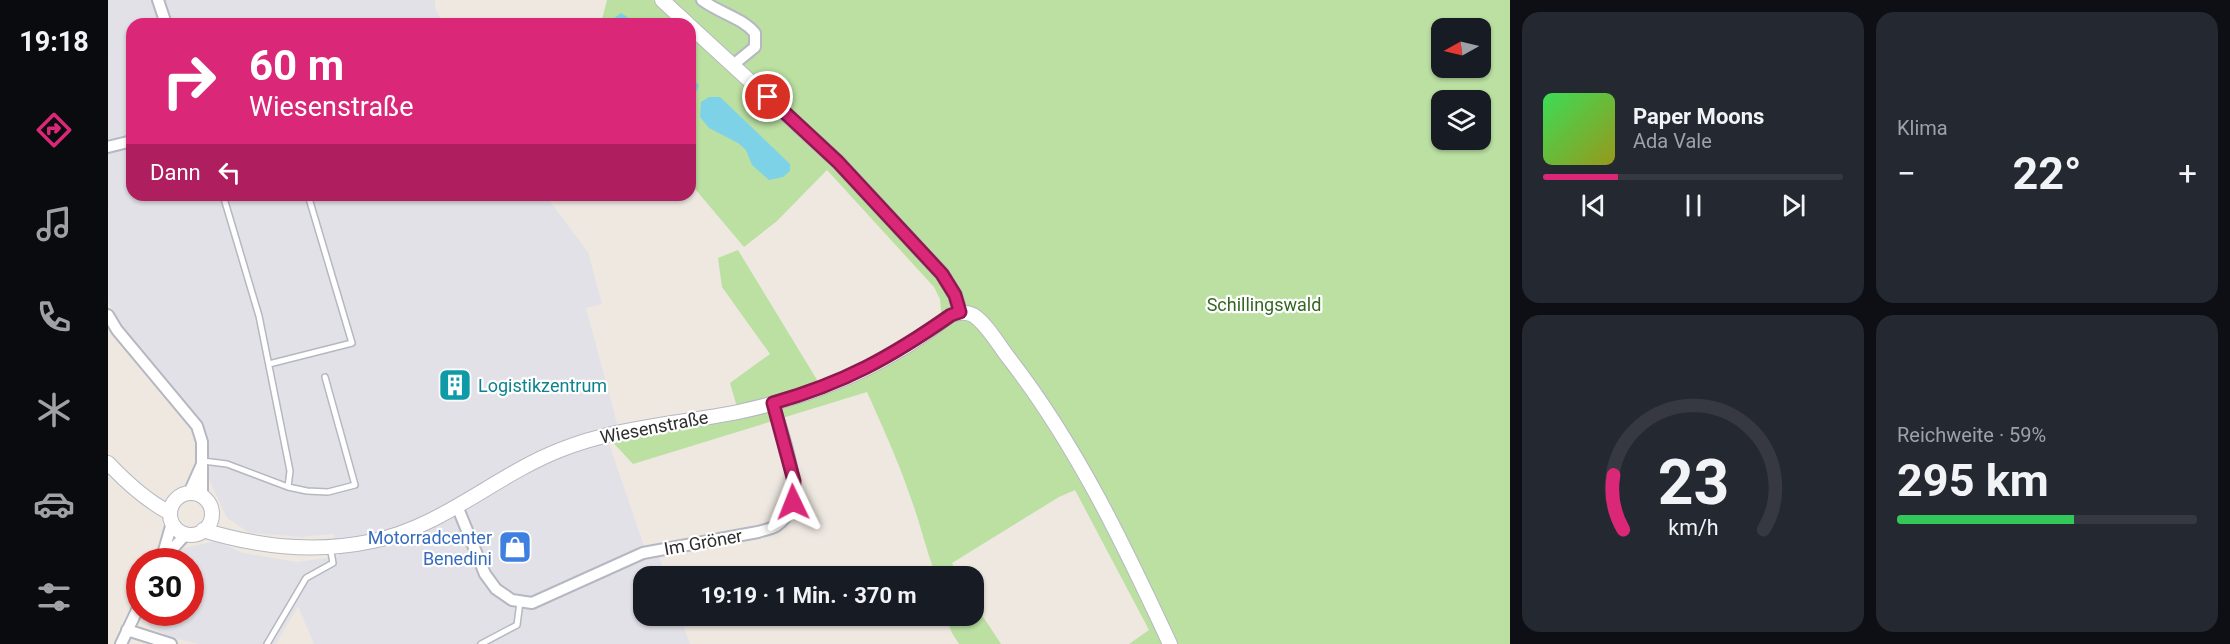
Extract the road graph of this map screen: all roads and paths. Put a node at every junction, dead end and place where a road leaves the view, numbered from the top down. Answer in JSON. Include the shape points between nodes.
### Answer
{"nodes":[{"id":1,"x":158,"y":0,"type":"edge"},
{"id":2,"x":662,"y":0,"type":"edge"},
{"id":3,"x":702,"y":0,"type":"edge"},
{"id":4,"x":164,"y":18,"type":"edge"},
{"id":5,"x":681,"y":18,"type":"edge"},
{"id":6,"x":696,"y":31,"type":"edge"},
{"id":7,"x":733,"y":65,"type":"junction"},
{"id":8,"x":126,"y":142,"type":"edge"},
{"id":9,"x":108,"y":147,"type":"edge"},
{"id":10,"x":225,"y":201,"type":"edge"},
{"id":11,"x":310,"y":201,"type":"edge"},
{"id":12,"x":960,"y":312,"type":"junction"},
{"id":13,"x":108,"y":315,"type":"edge"},
{"id":14,"x":269,"y":364,"type":"junction"},
{"id":15,"x":325,"y":377,"type":"dead end"},
{"id":16,"x":773,"y":403,"type":"junction"},
{"id":17,"x":203,"y":461,"type":"junction"},
{"id":18,"x":108,"y":463,"type":"edge"},
{"id":19,"x":288,"y":487,"type":"junction"},
{"id":20,"x":141,"y":493,"type":"junction"},
{"id":21,"x":190,"y":496,"type":"junction"},
{"id":22,"x":457,"y":506,"type":"junction"},
{"id":23,"x":171,"y":518,"type":"junction"},
{"id":24,"x":207,"y":525,"type":"junction"},
{"id":25,"x":186,"y":534,"type":"junction"},
{"id":26,"x":330,"y":547,"type":"junction"},
{"id":27,"x":164,"y":548,"type":"edge"},
{"id":28,"x":173,"y":548,"type":"edge"},
{"id":29,"x":520,"y":601,"type":"junction"},
{"id":30,"x":130,"y":626,"type":"edge"},
{"id":31,"x":128,"y":630,"type":"junction"},
{"id":32,"x":121,"y":644,"type":"edge"},
{"id":33,"x":171,"y":644,"type":"edge"},
{"id":34,"x":267,"y":644,"type":"edge"},
{"id":35,"x":481,"y":644,"type":"edge"},
{"id":36,"x":1170,"y":644,"type":"edge"}],
"edges":[{"from":1,"to":4,"type":"street"},
{"from":2,"to":5,"type":"street"},
{"from":3,"to":7,"type":"street","via":[[755,33],[755,47]]},
{"from":6,"to":7,"type":"street"},
{"from":7,"to":12,"type":"street","via":[[838,162],[942,274]]},
{"from":8,"to":9,"type":"street"},
{"from":10,"to":14,"type":"lane"},
{"from":11,"to":14,"type":"lane","via":[[352,343]]},
{"from":12,"to":16,"type":"street","name":"Wiesenstraße","via":[[859,372]]},
{"from":12,"to":36,"type":"street","via":[[974,316],[986,328],[1070,447],[1113,525]]},
{"from":13,"to":17,"type":"street","via":[[197,426]]},
{"from":14,"to":19,"type":"lane","via":[[290,471]]},
{"from":15,"to":19,"type":"lane","via":[[355,485],[328,492]]},
{"from":16,"to":22,"type":"street","name":"Wiesenstraße","via":[[619,431],[560,450]]},
{"from":16,"to":29,"type":"street","name":"Im Gröner","via":[[794,481],[793,502],[775,526],[642,553],[532,603]]},
{"from":17,"to":19,"type":"lane","via":[[227,464]]},
{"from":17,"to":21,"type":"street"},
{"from":18,"to":20,"type":"street"},
{"from":20,"to":21,"type":"street"},
{"from":20,"to":23,"type":"street"},
{"from":21,"to":23,"type":"street","via":[[171,507]]},
{"from":21,"to":24,"type":"street","via":[[210,506]]},
{"from":22,"to":26,"type":"street","name":"Wiesenstraße","via":[[406,531],[375,541]]},
{"from":22,"to":29,"type":"street","via":[[485,573],[496,589]]},
{"from":23,"to":25,"type":"street","via":[[180,532]]},
{"from":23,"to":27,"type":"street"},
{"from":24,"to":25,"type":"street","via":[[198,533]]},
{"from":24,"to":26,"type":"street","name":"Wiesenstraße","via":[[259,544]]},
{"from":25,"to":28,"type":"street"},
{"from":26,"to":34,"type":"lane","via":[[333,563],[306,578]]},
{"from":29,"to":35,"type":"lane","via":[[517,625]]},
{"from":30,"to":31,"type":"street"},
{"from":31,"to":32,"type":"street"},
{"from":31,"to":33,"type":"street"}]}
